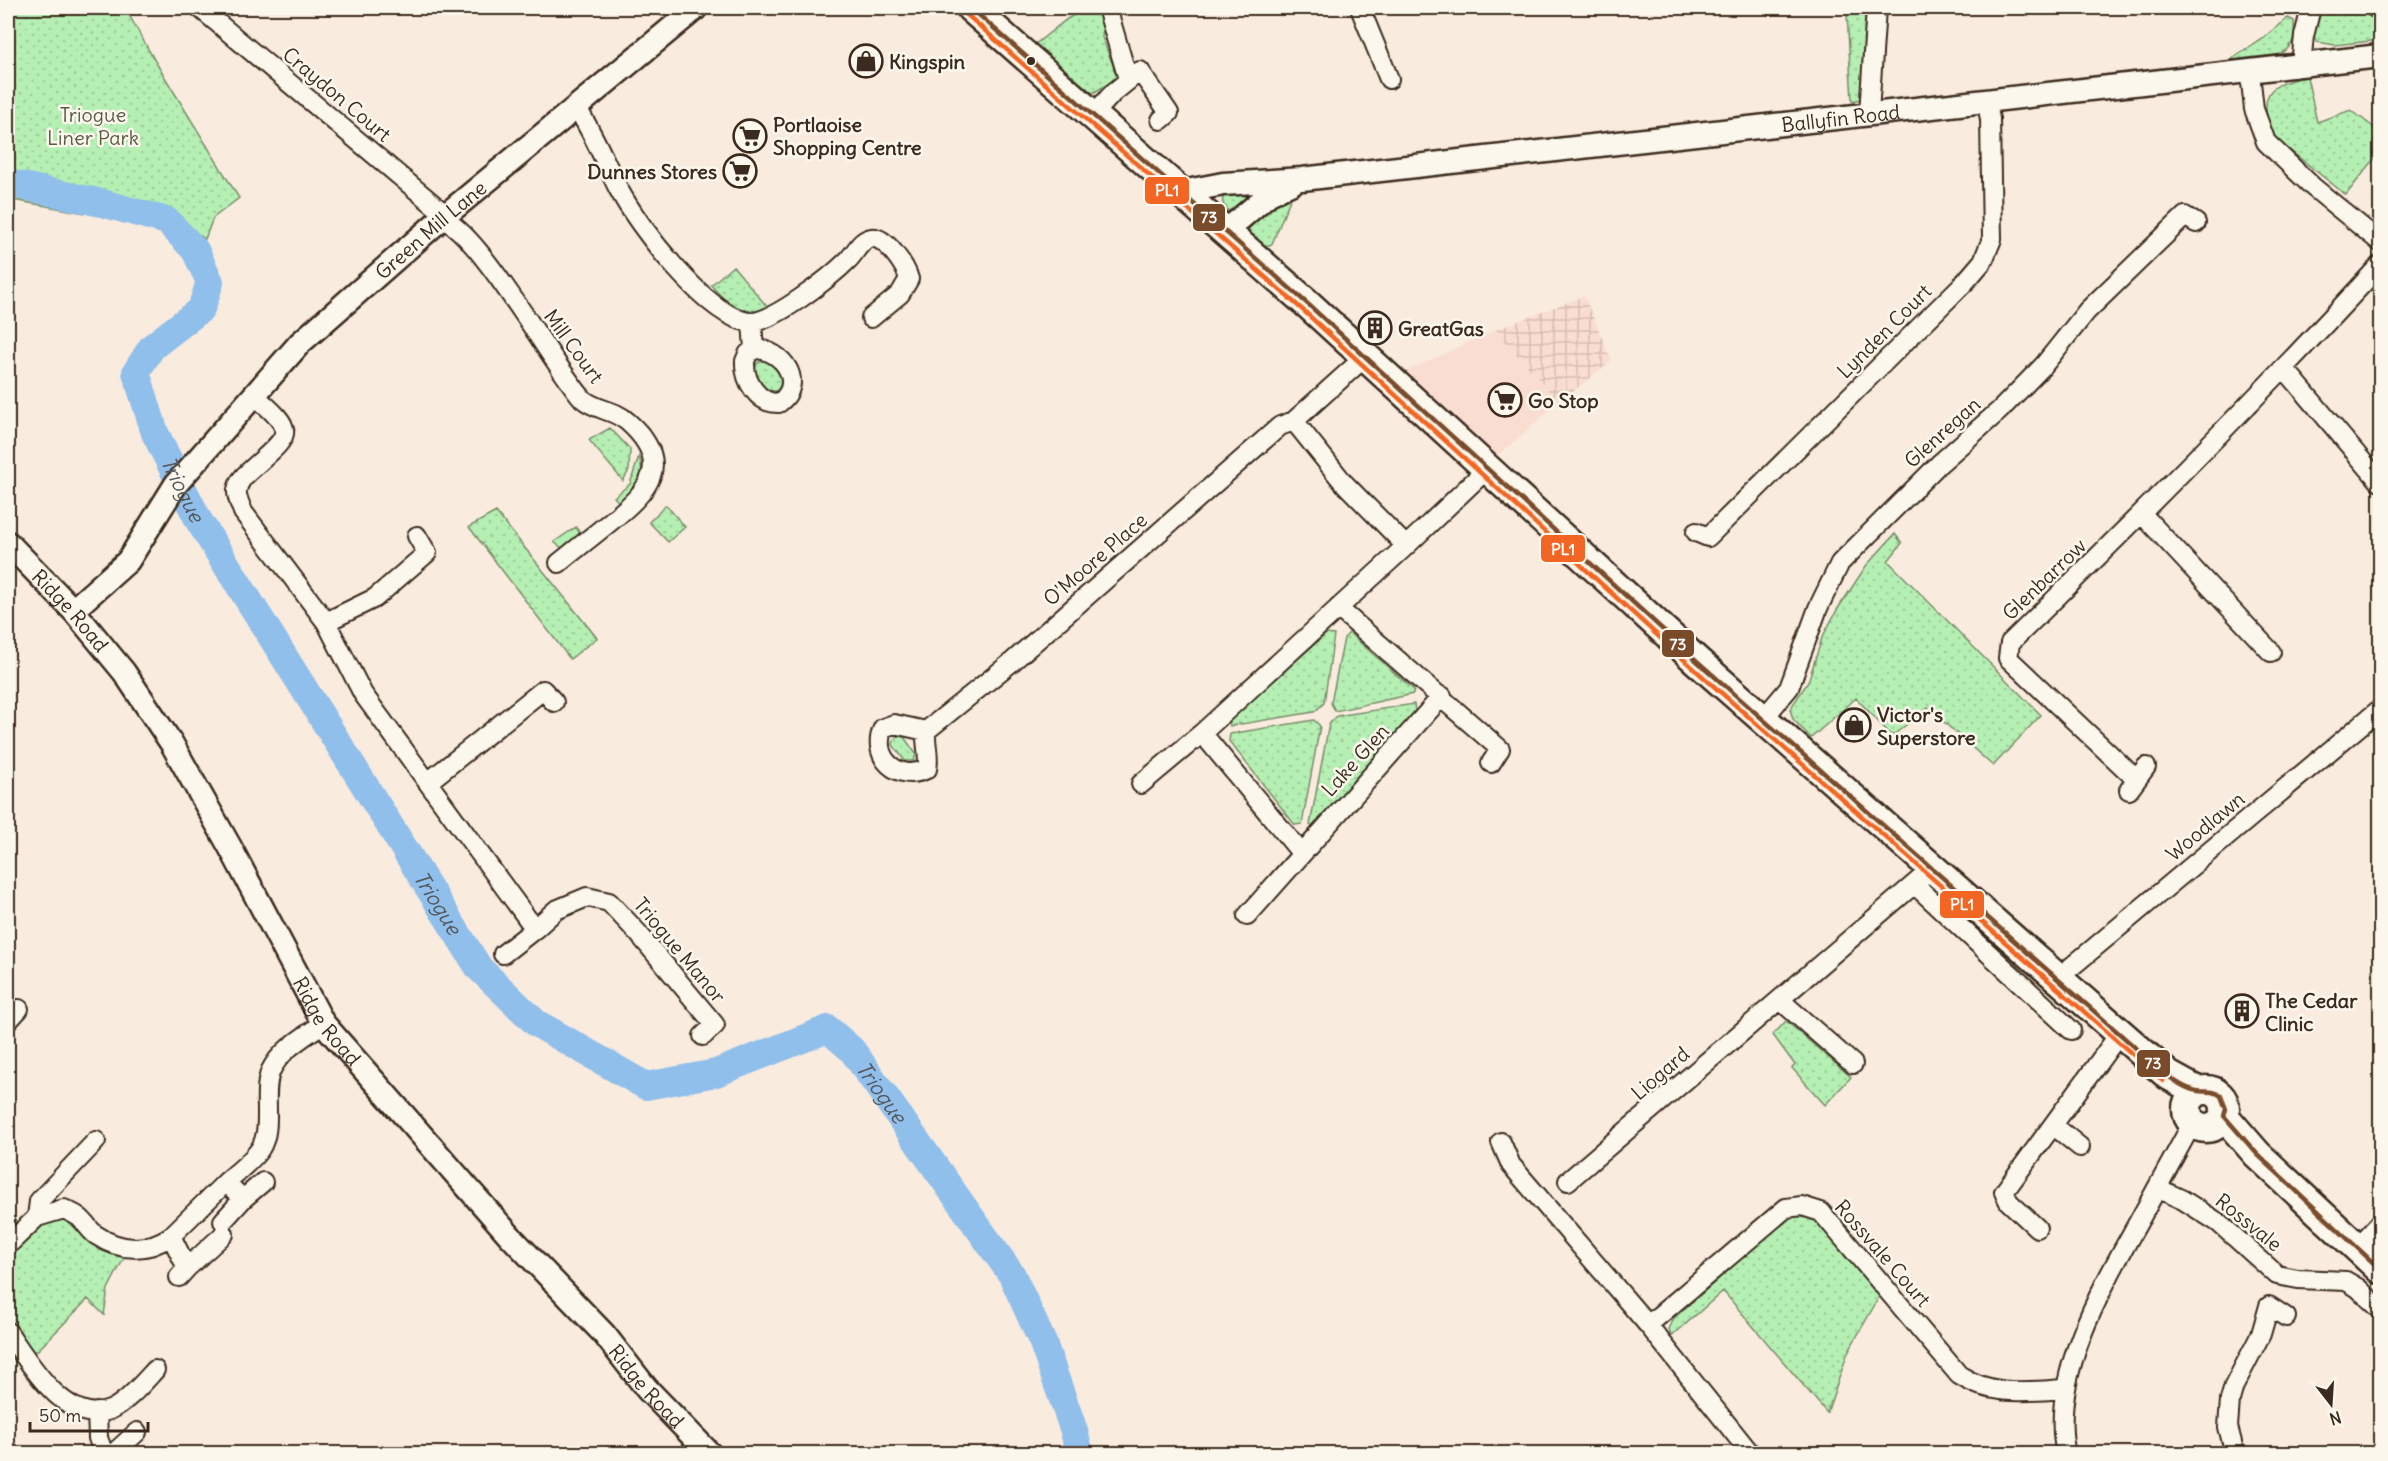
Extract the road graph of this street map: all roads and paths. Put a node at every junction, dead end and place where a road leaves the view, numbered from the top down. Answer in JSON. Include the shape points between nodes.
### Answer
{"nodes":[{"id":1,"x":200,"y":8,"type":"edge"},
{"id":2,"x":696,"y":8,"type":"edge"},
{"id":3,"x":971,"y":8,"type":"edge"},
{"id":4,"x":1107,"y":8,"type":"edge"},
{"id":5,"x":1360,"y":8,"type":"edge"},
{"id":6,"x":1876,"y":8,"type":"edge"},
{"id":7,"x":2311,"y":8,"type":"edge"},
{"id":8,"x":2375,"y":8,"type":"edge"},
{"id":9,"x":2380,"y":9,"type":"edge"},
{"id":10,"x":2380,"y":56,"type":"edge"},
{"id":11,"x":2301,"y":64,"type":"junction"},
{"id":12,"x":2246,"y":72,"type":"junction"},
{"id":13,"x":1389,"y":79,"type":"dead end"},
{"id":14,"x":1128,"y":80,"type":"junction"},
{"id":15,"x":1986,"y":100,"type":"junction"},
{"id":16,"x":576,"y":107,"type":"junction"},
{"id":17,"x":1869,"y":113,"type":"junction"},
{"id":18,"x":1093,"y":115,"type":"junction"},
{"id":19,"x":1161,"y":120,"type":"dead end"},
{"id":20,"x":1302,"y":178,"type":"junction"},
{"id":21,"x":1182,"y":192,"type":"junction"},
{"id":22,"x":443,"y":217,"type":"junction"},
{"id":23,"x":2196,"y":223,"type":"dead end"},
{"id":24,"x":1226,"y":231,"type":"junction"},
{"id":25,"x":2380,"y":242,"type":"edge"},
{"id":26,"x":2380,"y":265,"type":"edge"},
{"id":27,"x":871,"y":318,"type":"dead end"},
{"id":28,"x":752,"y":322,"type":"junction"},
{"id":29,"x":754,"y":349,"type":"dead end"},
{"id":30,"x":1365,"y":357,"type":"junction"},
{"id":31,"x":2286,"y":369,"type":"junction"},
{"id":32,"x":254,"y":395,"type":"junction"},
{"id":33,"x":1294,"y":421,"type":"junction"},
{"id":34,"x":1488,"y":468,"type":"junction"},
{"id":35,"x":2380,"y":482,"type":"edge"},
{"id":36,"x":2142,"y":514,"type":"junction"},
{"id":37,"x":1696,"y":532,"type":"dead end"},
{"id":38,"x":417,"y":536,"type":"dead end"},
{"id":39,"x":8,"y":543,"type":"edge"},
{"id":40,"x":1406,"y":546,"type":"junction"},
{"id":41,"x":560,"y":563,"type":"dead end"},
{"id":42,"x":1338,"y":608,"type":"junction"},
{"id":43,"x":73,"y":610,"type":"junction"},
{"id":44,"x":326,"y":622,"type":"junction"},
{"id":45,"x":2270,"y":654,"type":"dead end"},
{"id":46,"x":1442,"y":696,"type":"junction"},
{"id":47,"x":554,"y":702,"type":"dead end"},
{"id":48,"x":2380,"y":709,"type":"edge"},
{"id":49,"x":1763,"y":719,"type":"junction"},
{"id":50,"x":926,"y":731,"type":"dead end"},
{"id":51,"x":1202,"y":733,"type":"junction"},
{"id":52,"x":1491,"y":763,"type":"dead end"},
{"id":53,"x":2137,"y":779,"type":"dead end"},
{"id":54,"x":428,"y":782,"type":"junction"},
{"id":55,"x":1141,"y":784,"type":"dead end"},
{"id":56,"x":1302,"y":854,"type":"junction"},
{"id":57,"x":1924,"y":877,"type":"junction"},
{"id":58,"x":1247,"y":916,"type":"dead end"},
{"id":59,"x":535,"y":929,"type":"junction"},
{"id":60,"x":503,"y":954,"type":"dead end"},
{"id":61,"x":2058,"y":978,"type":"junction"},
{"id":62,"x":1780,"y":1000,"type":"junction"},
{"id":63,"x":323,"y":1023,"type":"junction"},
{"id":64,"x":2071,"y":1030,"type":"dead end"},
{"id":65,"x":2120,"y":1033,"type":"junction"},
{"id":66,"x":703,"y":1036,"type":"dead end"},
{"id":67,"x":1853,"y":1064,"type":"dead end"},
{"id":68,"x":2203,"y":1113,"type":"junction"},
{"id":69,"x":2053,"y":1125,"type":"junction"},
{"id":70,"x":96,"y":1142,"type":"dead end"},
{"id":71,"x":1501,"y":1142,"type":"dead end"},
{"id":72,"x":2080,"y":1147,"type":"dead end"},
{"id":73,"x":1568,"y":1181,"type":"dead end"},
{"id":74,"x":226,"y":1182,"type":"junction"},
{"id":75,"x":263,"y":1182,"type":"dead end"},
{"id":76,"x":2157,"y":1188,"type":"junction"},
{"id":77,"x":243,"y":1199,"type":"junction"},
{"id":78,"x":37,"y":1217,"type":"junction"},
{"id":79,"x":2380,"y":1223,"type":"edge"},
{"id":80,"x":2037,"y":1228,"type":"dead end"},
{"id":81,"x":171,"y":1236,"type":"junction"},
{"id":82,"x":8,"y":1245,"type":"edge"},
{"id":83,"x":2357,"y":1248,"type":"junction"},
{"id":84,"x":2380,"y":1269,"type":"edge"},
{"id":85,"x":2380,"y":1309,"type":"edge"},
{"id":86,"x":2286,"y":1317,"type":"dead end"},
{"id":87,"x":1648,"y":1325,"type":"junction"},
{"id":88,"x":8,"y":1332,"type":"edge"},
{"id":89,"x":156,"y":1372,"type":"dead end"},
{"id":90,"x":2066,"y":1389,"type":"junction"},
{"id":91,"x":97,"y":1412,"type":"junction"},
{"id":92,"x":137,"y":1432,"type":"dead end"},
{"id":93,"x":104,"y":1454,"type":"edge"},
{"id":94,"x":113,"y":1454,"type":"edge"},
{"id":95,"x":710,"y":1454,"type":"edge"},
{"id":96,"x":1751,"y":1454,"type":"edge"},
{"id":97,"x":2066,"y":1454,"type":"edge"},
{"id":98,"x":2235,"y":1454,"type":"edge"}],
"edges":[{"from":1,"to":22,"type":"street","name":"Craydon Court"},
{"from":2,"to":16,"type":"street","name":"Green Mill Lane"},
{"from":3,"to":18,"type":"main road"},
{"from":4,"to":14,"type":"street"},
{"from":5,"to":13,"type":"street"},
{"from":6,"to":17,"type":"street"},
{"from":7,"to":11,"type":"street"},
{"from":8,"to":9,"type":"street"},
{"from":10,"to":11,"type":"street","name":"Ballyfin Road"},
{"from":11,"to":12,"type":"street","name":"Ballyfin Road"},
{"from":12,"to":15,"type":"street","name":"Ballyfin Road"},
{"from":12,"to":25,"type":"street","via":[[2266,142]]},
{"from":14,"to":18,"type":"street"},
{"from":14,"to":19,"type":"street","via":[[1140,71],[1169,113]]},
{"from":15,"to":17,"type":"street","name":"Ballyfin Road"},
{"from":15,"to":37,"type":"street","name":"Lynden Court","via":[[1990,119],[1992,239],[1983,261],[1708,537]]},
{"from":16,"to":22,"type":"street","name":"Green Mill Lane"},
{"from":16,"to":28,"type":"street","via":[[619,189],[668,258],[718,309]]},
{"from":17,"to":20,"type":"street","name":"Ballyfin Road"},
{"from":18,"to":21,"type":"main road"},
{"from":20,"to":21,"type":"street","name":"Ballyfin Road","via":[[1223,184]]},
{"from":20,"to":24,"type":"street","name":"Ballyfin Road","via":[[1269,194]]},
{"from":21,"to":24,"type":"main road"},
{"from":22,"to":32,"type":"street","name":"Green Mill Lane","via":[[321,323]]},
{"from":22,"to":41,"type":"street","name":"Mill Court","via":[[458,227],[486,263],[583,399],[623,418],[650,450],[652,476],[639,496]]},
{"from":23,"to":49,"type":"street","name":"Glenregan","via":[[2185,216],[2086,311],[2043,366],[2007,403],[1840,563],[1818,608],[1789,688]]},
{"from":24,"to":30,"type":"main road"},
{"from":26,"to":31,"type":"street","name":"Glenbarrow"},
{"from":27,"to":28,"type":"street","via":[[900,294],[909,279],[891,249],[873,237],[862,242],[848,260],[781,312]]},
{"from":28,"to":29,"type":"street"},
{"from":30,"to":33,"type":"street","name":"O'Moore Place"},
{"from":30,"to":34,"type":"main road"},
{"from":31,"to":35,"type":"street"},
{"from":31,"to":36,"type":"street","name":"Glenbarrow"},
{"from":32,"to":43,"type":"street","name":"Green Mill Lane","via":[[167,495],[128,561]]},
{"from":32,"to":44,"type":"street","via":[[280,421],[285,430],[283,441],[241,478],[236,493],[243,513]]},
{"from":33,"to":40,"type":"street","via":[[1343,482]]},
{"from":33,"to":50,"type":"street","name":"O'Moore Place","via":[[1280,426],[1013,661]]},
{"from":34,"to":40,"type":"street"},
{"from":34,"to":49,"type":"main road"},
{"from":36,"to":45,"type":"street"},
{"from":36,"to":53,"type":"street","name":"Glenbarrow","via":[[2010,643],[2008,658]]},
{"from":38,"to":44,"type":"street","via":[[426,552],[375,598]]},
{"from":39,"to":43,"type":"street","name":"Ridge Road"},
{"from":40,"to":42,"type":"street"},
{"from":42,"to":46,"type":"street"},
{"from":42,"to":51,"type":"street"},
{"from":43,"to":63,"type":"street","name":"Ridge Road","via":[[124,672],[172,744]]},
{"from":44,"to":54,"type":"street","via":[[363,694]]},
{"from":46,"to":52,"type":"street","via":[[1500,749]]},
{"from":46,"to":56,"type":"street","name":"Lake Glen"},
{"from":47,"to":54,"type":"street","via":[[543,690]]},
{"from":48,"to":61,"type":"street","name":"Woodlawn"},
{"from":49,"to":57,"type":"main road"},
{"from":51,"to":55,"type":"street"},
{"from":51,"to":56,"type":"street"},
{"from":54,"to":59,"type":"street"},
{"from":56,"to":58,"type":"street","name":"Lake Glen"},
{"from":57,"to":61,"type":"main road"},
{"from":57,"to":62,"type":"street","name":"Liogard"},
{"from":57,"to":64,"type":"street"},
{"from":59,"to":60,"type":"street","name":"Triogue Manor"},
{"from":59,"to":66,"type":"street","name":"Triogue Manor","via":[[556,910],[587,897],[609,902],[714,1025]]},
{"from":61,"to":65,"type":"main road"},
{"from":62,"to":67,"type":"street"},
{"from":62,"to":73,"type":"street","name":"Liogard"},
{"from":63,"to":74,"type":"street","via":[[288,1048],[271,1071],[260,1149]]},
{"from":63,"to":95,"type":"street","name":"Ridge Road","via":[[511,1237],[604,1334],[647,1389]]},
{"from":65,"to":68,"type":"main road","via":[[2168,1075]]},
{"from":65,"to":69,"type":"street"},
{"from":68,"to":76,"type":"street","via":[[2187,1133]]},
{"from":68,"to":83,"type":"main road","via":[[2257,1154]]},
{"from":69,"to":72,"type":"street"},
{"from":69,"to":80,"type":"street","via":[[2004,1192],[2009,1202]]},
{"from":70,"to":78,"type":"street","via":[[39,1201]]},
{"from":71,"to":87,"type":"street","via":[[1511,1165]]},
{"from":74,"to":77,"type":"street"},
{"from":74,"to":81,"type":"street"},
{"from":75,"to":77,"type":"street"},
{"from":76,"to":85,"type":"street","name":"Rossvale","via":[[2219,1223],[2277,1275],[2346,1281]]},
{"from":76,"to":90,"type":"street","via":[[2080,1336]]},
{"from":77,"to":81,"type":"street","via":[[224,1227],[183,1272]]},
{"from":78,"to":81,"type":"street","via":[[64,1209],[79,1216],[96,1235],[121,1246],[144,1249]]},
{"from":78,"to":82,"type":"street"},
{"from":79,"to":83,"type":"street"},
{"from":83,"to":84,"type":"main road"},
{"from":86,"to":98,"type":"street","via":[[2269,1306],[2261,1334],[2234,1386],[2228,1427]]},
{"from":87,"to":90,"type":"street","name":"Rossvale Court","via":[[1786,1208],[1802,1206],[1821,1212],[1959,1375],[1974,1385],[1999,1390],[2028,1393]]},
{"from":87,"to":96,"type":"street"},
{"from":88,"to":91,"type":"street","via":[[36,1373],[64,1402],[80,1410]]},
{"from":89,"to":91,"type":"street","via":[[110,1410]]},
{"from":90,"to":97,"type":"street"},
{"from":91,"to":93,"type":"street","via":[[98,1438]]},
{"from":92,"to":94,"type":"street"}]}
